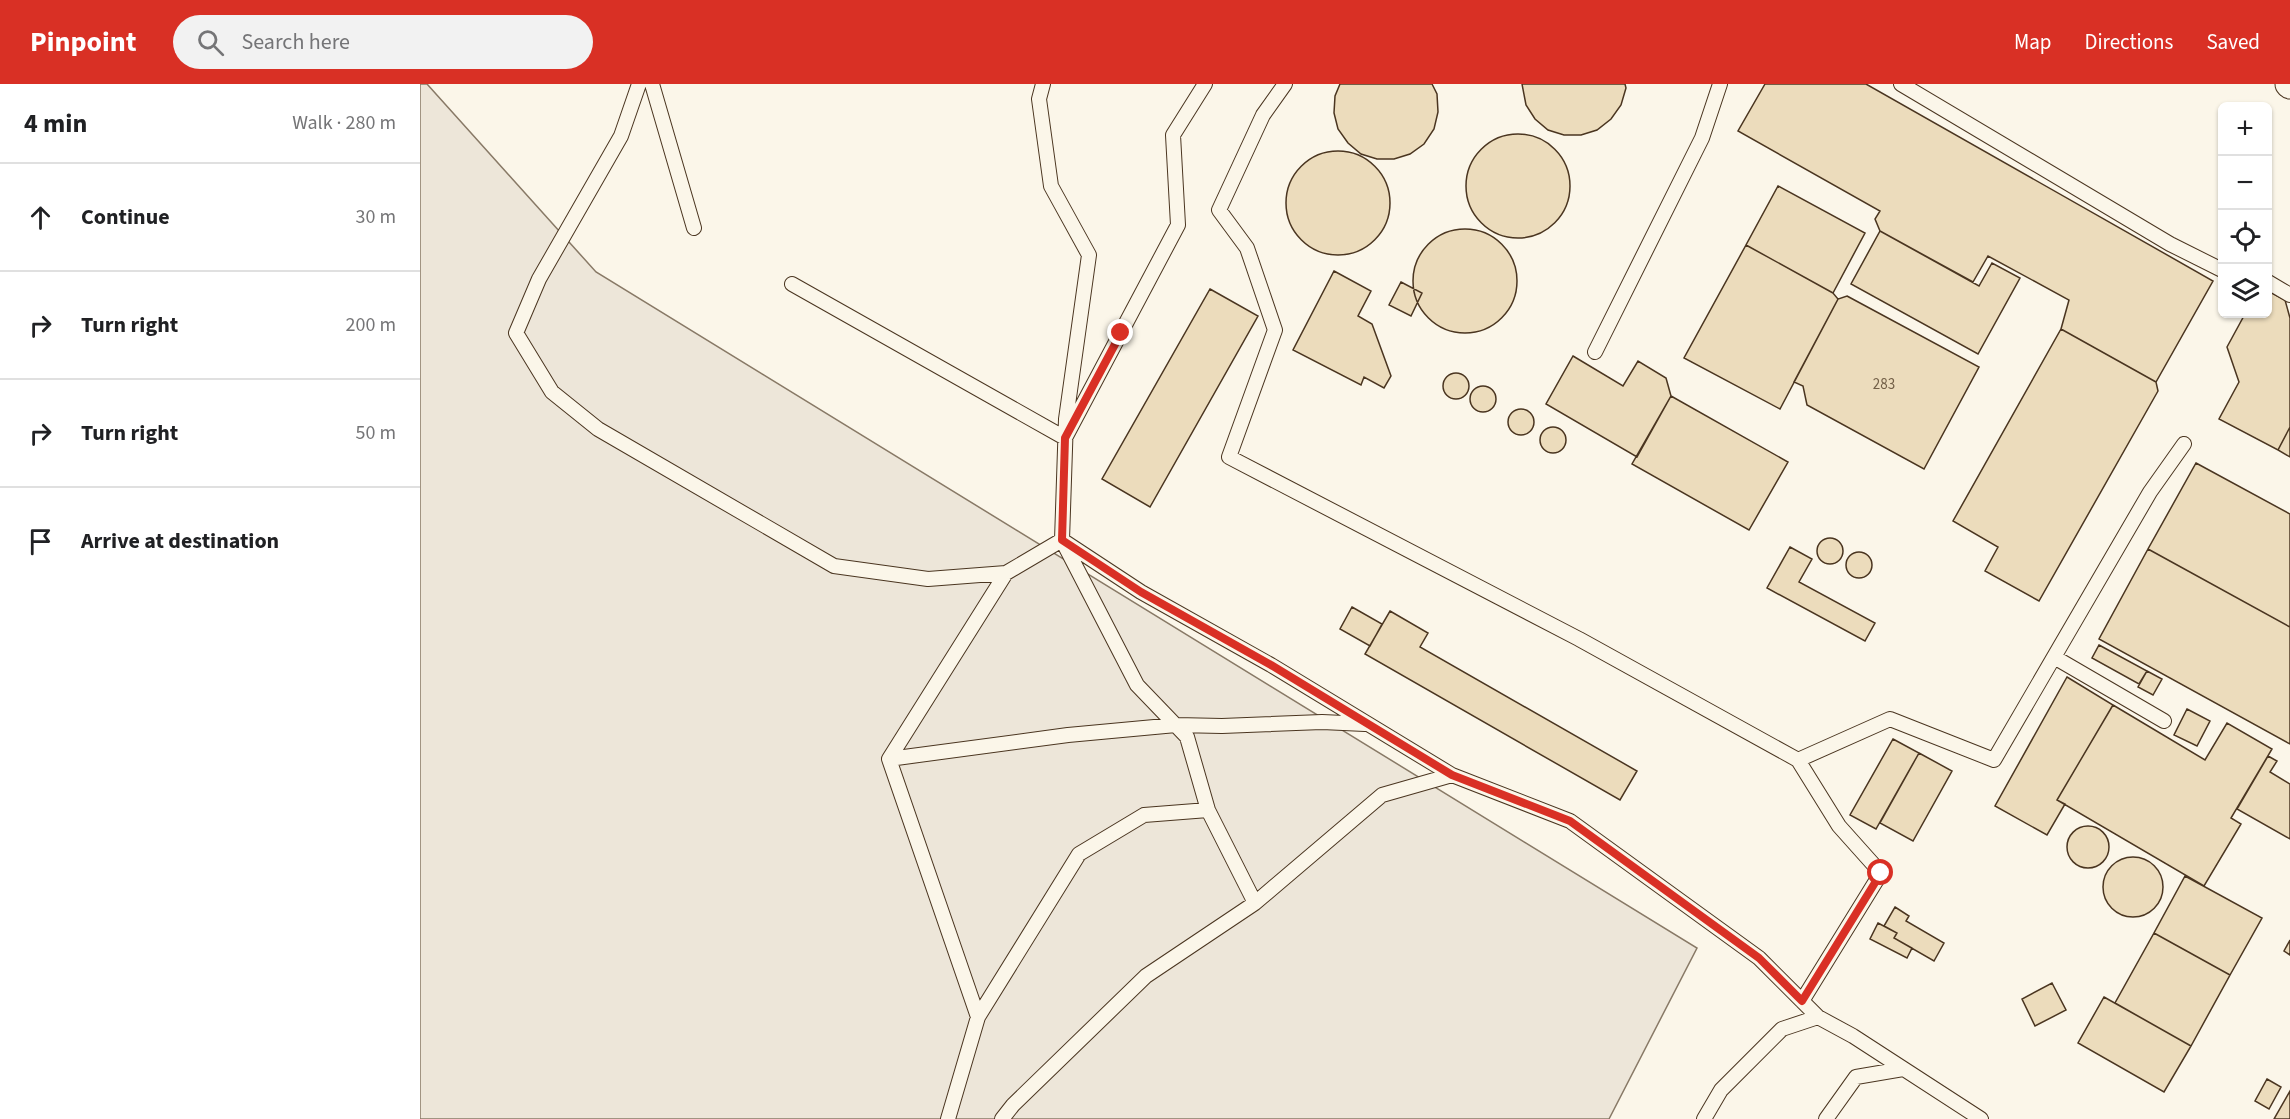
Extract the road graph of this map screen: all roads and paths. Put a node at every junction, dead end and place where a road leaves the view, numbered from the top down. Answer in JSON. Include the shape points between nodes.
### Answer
{"nodes":[{"id":1,"x":639,"y":84,"type":"edge"},
{"id":2,"x":652,"y":84,"type":"edge"},
{"id":3,"x":1043,"y":84,"type":"edge"},
{"id":4,"x":1205,"y":84,"type":"edge"},
{"id":5,"x":1285,"y":84,"type":"edge"},
{"id":6,"x":1720,"y":84,"type":"edge"},
{"id":7,"x":1901,"y":84,"type":"edge"},
{"id":8,"x":694,"y":228,"type":"dead end"},
{"id":9,"x":2218,"y":268,"type":"edge"},
{"id":10,"x":792,"y":284,"type":"dead end"},
{"id":11,"x":2272,"y":284,"type":"edge"},
{"id":12,"x":2290,"y":295,"type":"edge"},
{"id":13,"x":1595,"y":352,"type":"dead end"},
{"id":14,"x":1065,"y":438,"type":"junction"},
{"id":15,"x":2184,"y":444,"type":"dead end"},
{"id":16,"x":1062,"y":540,"type":"junction"},
{"id":17,"x":1006,"y":573,"type":"junction"},
{"id":18,"x":2054,"y":657,"type":"junction"},
{"id":19,"x":2164,"y":721,"type":"dead end"},
{"id":20,"x":1369,"y":724,"type":"junction"},
{"id":21,"x":1176,"y":725,"type":"junction"},
{"id":22,"x":889,"y":759,"type":"junction"},
{"id":23,"x":1798,"y":760,"type":"junction"},
{"id":24,"x":1452,"y":775,"type":"junction"},
{"id":25,"x":1208,"y":810,"type":"junction"},
{"id":26,"x":1255,"y":903,"type":"junction"},
{"id":27,"x":1802,"y":1001,"type":"junction"},
{"id":28,"x":978,"y":1017,"type":"junction"},
{"id":29,"x":1818,"y":1017,"type":"junction"},
{"id":30,"x":1903,"y":1069,"type":"junction"},
{"id":31,"x":948,"y":1119,"type":"edge"},
{"id":32,"x":1002,"y":1119,"type":"edge"},
{"id":33,"x":1704,"y":1119,"type":"edge"},
{"id":34,"x":1826,"y":1119,"type":"edge"},
{"id":35,"x":1981,"y":1119,"type":"edge"}],
"edges":[{"from":1,"to":17,"type":"lane","via":[[621,136],[539,279],[516,333],[552,392],[598,429],[834,566],[928,579]]},
{"from":2,"to":8,"type":"lane"},
{"from":3,"to":14,"type":"lane","via":[[1039,99],[1051,186],[1089,255]]},
{"from":4,"to":14,"type":"lane","via":[[1173,135],[1178,225]]},
{"from":5,"to":23,"type":"lane","via":[[1263,115],[1218,210],[1247,248],[1275,330],[1229,457],[1579,639]]},
{"from":6,"to":13,"type":"lane","via":[[1702,138]]},
{"from":7,"to":9,"type":"lane","via":[[2170,244]]},
{"from":10,"to":14,"type":"lane"},
{"from":11,"to":12,"type":"lane"},
{"from":14,"to":16,"type":"lane"},
{"from":15,"to":18,"type":"lane","via":[[2150,492]]},
{"from":16,"to":17,"type":"lane"},
{"from":16,"to":20,"type":"lane","via":[[1141,592]]},
{"from":16,"to":21,"type":"lane","via":[[1137,685]]},
{"from":17,"to":22,"type":"lane"},
{"from":18,"to":19,"type":"lane"},
{"from":18,"to":23,"type":"lane","via":[[1994,760],[1890,719]]},
{"from":20,"to":21,"type":"lane"},
{"from":20,"to":24,"type":"lane"},
{"from":21,"to":22,"type":"lane"},
{"from":21,"to":25,"type":"lane","via":[[1188,737]]},
{"from":22,"to":28,"type":"lane"},
{"from":23,"to":27,"type":"lane","via":[[1839,826],[1881,873]]},
{"from":24,"to":26,"type":"lane","via":[[1382,795]]},
{"from":24,"to":27,"type":"lane","via":[[1570,821],[1759,958]]},
{"from":25,"to":26,"type":"lane"},
{"from":25,"to":28,"type":"lane","via":[[1144,815],[1079,854]]},
{"from":26,"to":32,"type":"lane","via":[[1146,975]]},
{"from":27,"to":29,"type":"lane"},
{"from":28,"to":31,"type":"lane"},
{"from":29,"to":30,"type":"lane"},
{"from":29,"to":33,"type":"lane","via":[[1782,1029],[1721,1090]]},
{"from":30,"to":34,"type":"lane","via":[[1856,1077]]},
{"from":30,"to":35,"type":"lane"}]}
